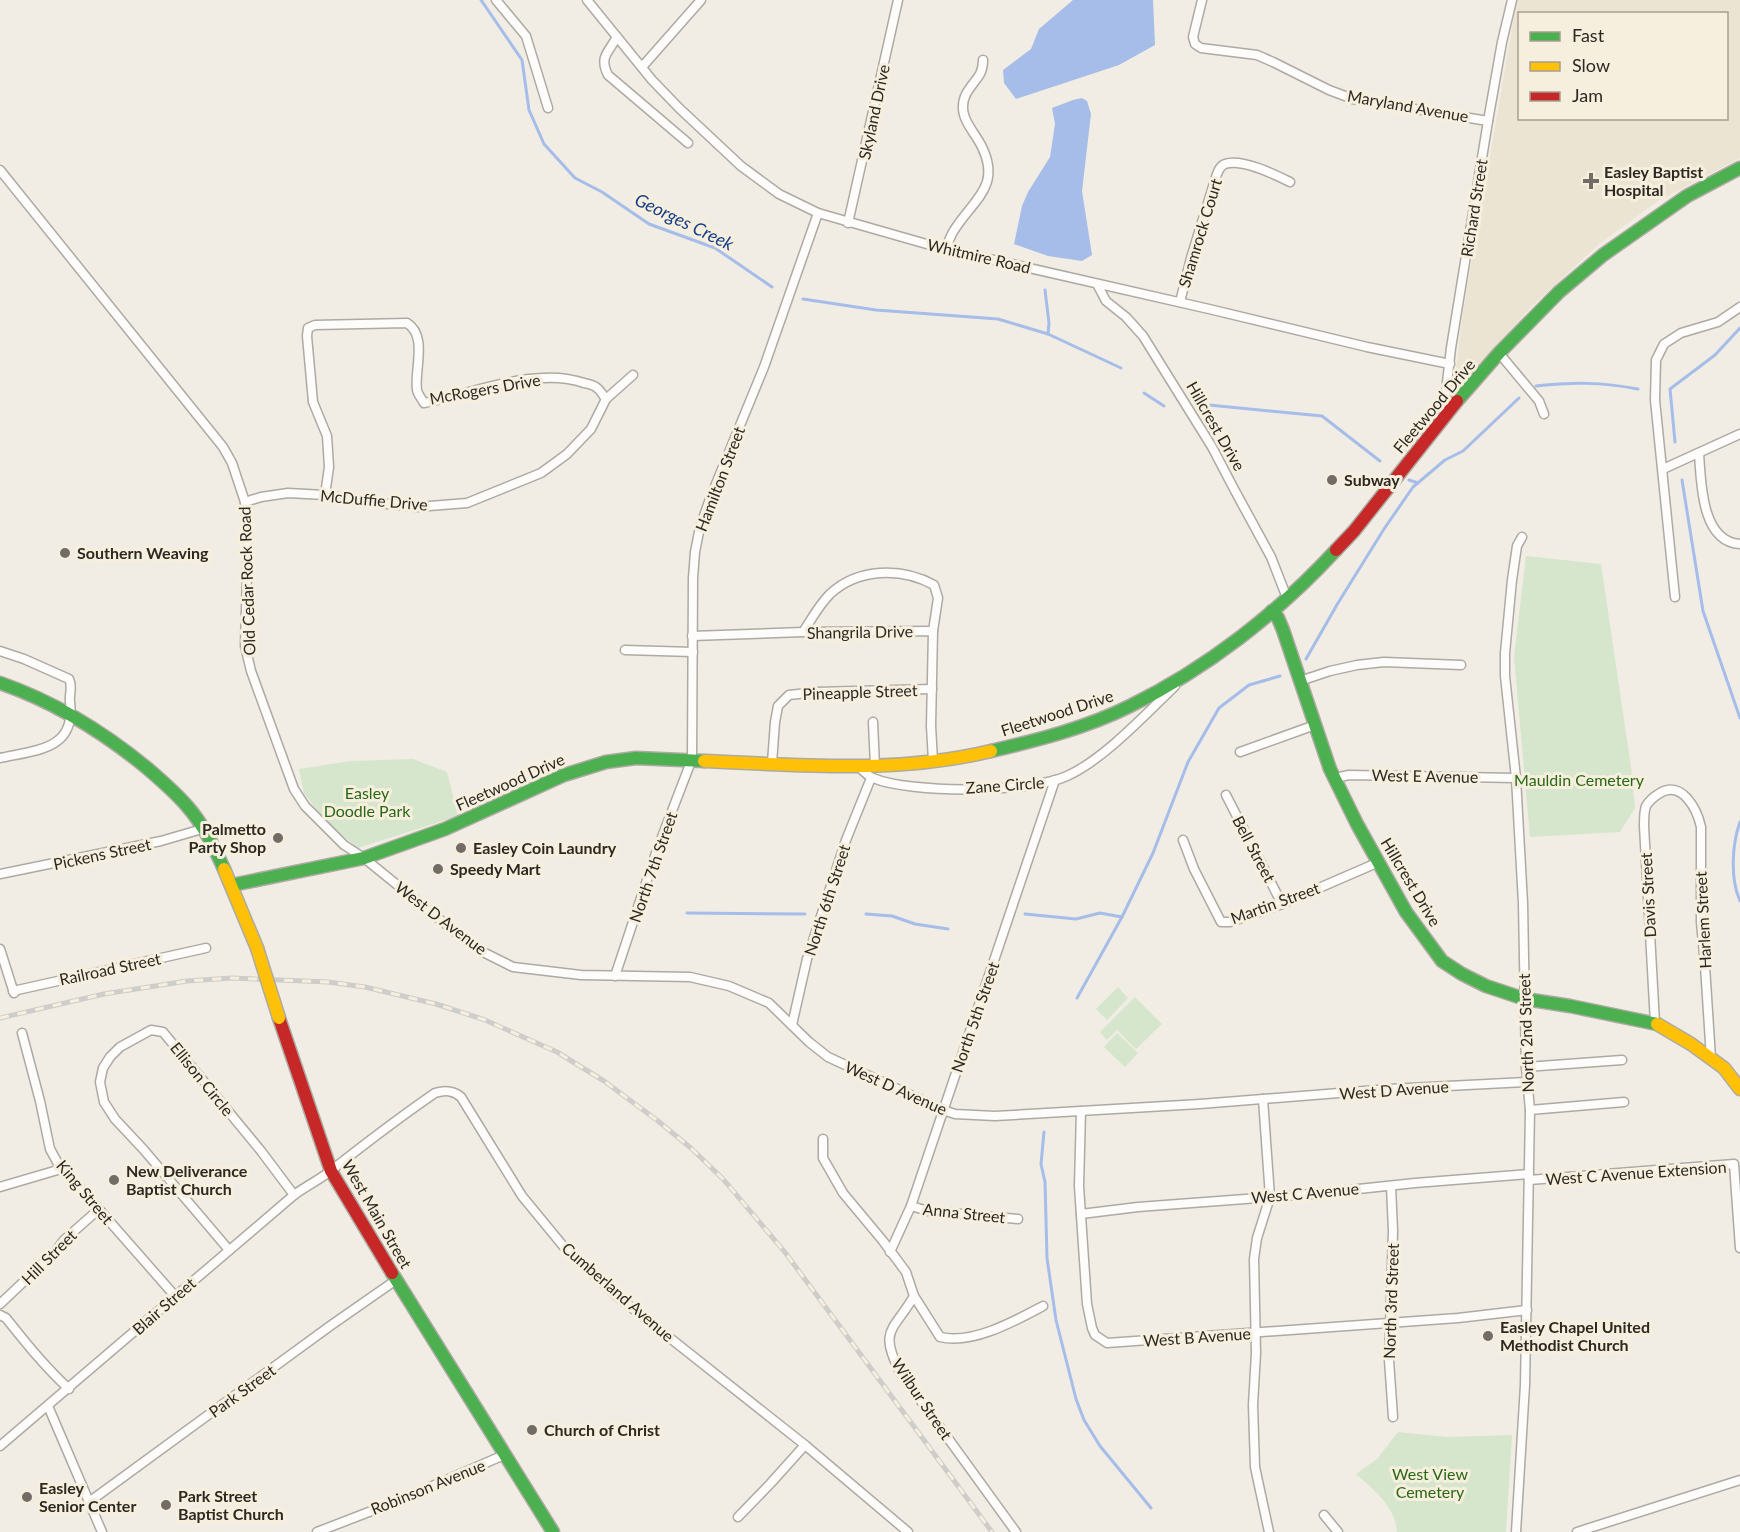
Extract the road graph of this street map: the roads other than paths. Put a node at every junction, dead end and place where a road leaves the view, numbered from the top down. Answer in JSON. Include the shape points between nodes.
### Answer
{"nodes":[{"id":1,"x":496,"y":0,"type":"edge"},
{"id":2,"x":701,"y":0,"type":"edge"},
{"id":3,"x":898,"y":0,"type":"edge"},
{"id":4,"x":1202,"y":0,"type":"edge"},
{"id":5,"x":1512,"y":0,"type":"edge"},
{"id":6,"x":591,"y":2,"type":"edge"},
{"id":7,"x":617,"y":38,"type":"junction"},
{"id":8,"x":983,"y":60,"type":"dead end"},
{"id":9,"x":642,"y":67,"type":"junction"},
{"id":10,"x":548,"y":108,"type":"dead end"},
{"id":11,"x":1488,"y":121,"type":"junction"},
{"id":12,"x":688,"y":143,"type":"dead end"},
{"id":13,"x":1740,"y":168,"type":"edge"},
{"id":14,"x":0,"y":170,"type":"edge"},
{"id":15,"x":1290,"y":182,"type":"dead end"},
{"id":16,"x":818,"y":213,"type":"junction"},
{"id":17,"x":848,"y":223,"type":"junction"},
{"id":18,"x":946,"y":249,"type":"junction"},
{"id":19,"x":1097,"y":284,"type":"junction"},
{"id":20,"x":1180,"y":302,"type":"junction"},
{"id":21,"x":1740,"y":307,"type":"edge"},
{"id":22,"x":1499,"y":353,"type":"junction"},
{"id":23,"x":1450,"y":364,"type":"junction"},
{"id":24,"x":633,"y":375,"type":"dead end"},
{"id":25,"x":606,"y":399,"type":"junction"},
{"id":26,"x":1544,"y":414,"type":"dead end"},
{"id":27,"x":1443,"y":418,"type":"junction"},
{"id":28,"x":1740,"y":434,"type":"edge"},
{"id":29,"x":1699,"y":453,"type":"junction"},
{"id":30,"x":1663,"y":469,"type":"junction"},
{"id":31,"x":326,"y":495,"type":"junction"},
{"id":32,"x":245,"y":502,"type":"junction"},
{"id":33,"x":1522,"y":537,"type":"dead end"},
{"id":34,"x":1740,"y":544,"type":"edge"},
{"id":35,"x":1675,"y":597,"type":"dead end"},
{"id":36,"x":1287,"y":598,"type":"junction"},
{"id":37,"x":1272,"y":611,"type":"junction"},
{"id":38,"x":933,"y":631,"type":"junction"},
{"id":39,"x":803,"y":632,"type":"junction"},
{"id":40,"x":692,"y":636,"type":"junction"},
{"id":41,"x":625,"y":650,"type":"dead end"},
{"id":42,"x":0,"y":651,"type":"edge"},
{"id":43,"x":693,"y":652,"type":"junction"},
{"id":44,"x":1461,"y":665,"type":"dead end"},
{"id":45,"x":1189,"y":673,"type":"junction"},
{"id":46,"x":1300,"y":681,"type":"junction"},
{"id":47,"x":0,"y":683,"type":"edge"},
{"id":48,"x":932,"y":689,"type":"junction"},
{"id":49,"x":72,"y":714,"type":"junction"},
{"id":50,"x":873,"y":722,"type":"dead end"},
{"id":51,"x":1314,"y":725,"type":"junction"},
{"id":52,"x":1240,"y":752,"type":"dead end"},
{"id":53,"x":0,"y":758,"type":"edge"},
{"id":54,"x":692,"y":759,"type":"junction"},
{"id":55,"x":933,"y":761,"type":"junction"},
{"id":56,"x":772,"y":763,"type":"junction"},
{"id":57,"x":873,"y":772,"type":"junction"},
{"id":58,"x":1516,"y":777,"type":"junction"},
{"id":59,"x":1335,"y":778,"type":"junction"},
{"id":60,"x":1055,"y":780,"type":"junction"},
{"id":61,"x":1678,"y":790,"type":"joint"},
{"id":62,"x":1226,"y":795,"type":"dead end"},
{"id":63,"x":202,"y":829,"type":"junction"},
{"id":64,"x":1183,"y":840,"type":"dead end"},
{"id":65,"x":364,"y":858,"type":"junction"},
{"id":66,"x":1379,"y":862,"type":"junction"},
{"id":67,"x":0,"y":874,"type":"edge"},
{"id":68,"x":232,"y":885,"type":"junction"},
{"id":69,"x":1282,"y":904,"type":"junction"},
{"id":70,"x":206,"y":948,"type":"dead end"},
{"id":71,"x":0,"y":949,"type":"edge"},
{"id":72,"x":615,"y":976,"type":"junction"},
{"id":73,"x":1525,"y":999,"type":"junction"},
{"id":74,"x":1655,"y":1023,"type":"junction"},
{"id":75,"x":792,"y":1025,"type":"junction"},
{"id":76,"x":22,"y":1033,"type":"dead end"},
{"id":77,"x":1711,"y":1058,"type":"junction"},
{"id":78,"x":1622,"y":1060,"type":"dead end"},
{"id":79,"x":1526,"y":1067,"type":"junction"},
{"id":80,"x":1528,"y":1082,"type":"junction"},
{"id":81,"x":1740,"y":1089,"type":"edge"},
{"id":82,"x":1263,"y":1099,"type":"junction"},
{"id":83,"x":1624,"y":1102,"type":"dead end"},
{"id":84,"x":943,"y":1110,"type":"junction"},
{"id":85,"x":1530,"y":1110,"type":"junction"},
{"id":86,"x":1081,"y":1111,"type":"junction"},
{"id":87,"x":823,"y":1138,"type":"dead end"},
{"id":88,"x":61,"y":1169,"type":"junction"},
{"id":89,"x":331,"y":1171,"type":"junction"},
{"id":90,"x":1529,"y":1177,"type":"junction"},
{"id":91,"x":1391,"y":1186,"type":"junction"},
{"id":92,"x":0,"y":1187,"type":"edge"},
{"id":93,"x":294,"y":1195,"type":"junction"},
{"id":94,"x":1270,"y":1197,"type":"junction"},
{"id":95,"x":911,"y":1206,"type":"junction"},
{"id":96,"x":98,"y":1210,"type":"junction"},
{"id":97,"x":1081,"y":1214,"type":"junction"},
{"id":98,"x":1018,"y":1219,"type":"dead end"},
{"id":99,"x":1740,"y":1248,"type":"edge"},
{"id":100,"x":229,"y":1250,"type":"junction"},
{"id":101,"x":891,"y":1252,"type":"junction"},
{"id":102,"x":396,"y":1280,"type":"junction"},
{"id":103,"x":175,"y":1296,"type":"junction"},
{"id":104,"x":914,"y":1296,"type":"junction"},
{"id":105,"x":0,"y":1304,"type":"edge"},
{"id":106,"x":1043,"y":1306,"type":"dead end"},
{"id":107,"x":1527,"y":1310,"type":"junction"},
{"id":108,"x":0,"y":1315,"type":"edge"},
{"id":109,"x":1391,"y":1322,"type":"junction"},
{"id":110,"x":1256,"y":1333,"type":"junction"},
{"id":111,"x":69,"y":1389,"type":"junction"},
{"id":112,"x":48,"y":1406,"type":"junction"},
{"id":113,"x":1393,"y":1417,"type":"dead end"},
{"id":114,"x":805,"y":1445,"type":"junction"},
{"id":115,"x":0,"y":1446,"type":"edge"},
{"id":116,"x":504,"y":1455,"type":"junction"},
{"id":117,"x":1740,"y":1480,"type":"edge"},
{"id":118,"x":89,"y":1502,"type":"junction"},
{"id":119,"x":1324,"y":1515,"type":"dead end"},
{"id":120,"x":738,"y":1516,"type":"dead end"},
{"id":121,"x":102,"y":1532,"type":"edge"},
{"id":122,"x":317,"y":1532,"type":"edge"},
{"id":123,"x":553,"y":1532,"type":"edge"},
{"id":124,"x":908,"y":1532,"type":"edge"},
{"id":125,"x":1016,"y":1532,"type":"edge"},
{"id":126,"x":1269,"y":1532,"type":"edge"},
{"id":127,"x":1338,"y":1532,"type":"edge"},
{"id":128,"x":1516,"y":1532,"type":"edge"},
{"id":129,"x":1577,"y":1532,"type":"edge"}],
"edges":[{"from":1,"to":10,"type":"street","via":[[526,36]]},
{"from":2,"to":9,"type":"street"},
{"from":3,"to":17,"type":"street","name":"Skyland Drive"},
{"from":4,"to":11,"type":"street","name":"Maryland Avenue","via":[[1193,37],[1201,48],[1257,55],[1353,99]]},
{"from":5,"to":11,"type":"street","name":"Richard Street"},
{"from":6,"to":7,"type":"street","name":"Whitmire Road"},
{"from":7,"to":9,"type":"street","name":"Whitmire Road"},
{"from":7,"to":12,"type":"street","via":[[605,56],[603,66],[608,75]]},
{"from":8,"to":18,"type":"street","via":[[981,73],[963,106],[966,120],[988,160],[987,187],[954,231]]},
{"from":9,"to":16,"type":"street","name":"Whitmire Road","via":[[741,166],[779,194]]},
{"from":11,"to":23,"type":"street","name":"Richard Street"},
{"from":13,"to":22,"type":"street","name":"Fleetwood Drive","via":[[1687,196],[1603,255],[1558,292]]},
{"from":14,"to":32,"type":"street","name":"Old Cedar Rock Road","via":[[223,447]]},
{"from":15,"to":20,"type":"street","name":"Shamrock Court","via":[[1264,169],[1238,163],[1220,167]]},
{"from":16,"to":17,"type":"street","name":"Whitmire Road"},
{"from":16,"to":40,"type":"street","name":"Hamilton Street","via":[[764,367],[700,527],[695,552]]},
{"from":17,"to":18,"type":"street","name":"Whitmire Road"},
{"from":18,"to":19,"type":"street","name":"Whitmire Road"},
{"from":19,"to":20,"type":"street","name":"Whitmire Road"},
{"from":19,"to":36,"type":"street","name":"Hillcrest Drive","via":[[1106,301],[1143,336],[1212,447],[1271,557]]},
{"from":20,"to":23,"type":"street","name":"Whitmire Road"},
{"from":21,"to":30,"type":"street","via":[[1718,322],[1681,333],[1664,344],[1656,360],[1655,400]]},
{"from":22,"to":26,"type":"street","via":[[1539,401]]},
{"from":22,"to":27,"type":"street","name":"Fleetwood Drive"},
{"from":23,"to":27,"type":"street","name":"Richard Street"},
{"from":24,"to":25,"type":"street","name":"McDuffie Drive"},
{"from":25,"to":31,"type":"street","name":"McDuffie Drive","via":[[591,429],[567,454],[541,473],[467,502],[417,507]]},
{"from":25,"to":31,"type":"street","name":"McRogers Drive","via":[[597,387],[552,377],[509,382],[424,403],[417,392],[414,327],[407,323],[315,325],[308,328],[307,336],[313,402],[327,436]]},
{"from":27,"to":36,"type":"street","name":"Fleetwood Drive","via":[[1354,531]]},
{"from":28,"to":29,"type":"street"},
{"from":29,"to":30,"type":"street"},
{"from":29,"to":34,"type":"street","via":[[1708,519],[1720,536]]},
{"from":30,"to":35,"type":"street"},
{"from":31,"to":32,"type":"street","name":"McDuffie Drive","via":[[276,494]]},
{"from":32,"to":65,"type":"street","name":"Old Cedar Rock Road","via":[[245,646],[251,671],[294,789],[305,806],[344,845]]},
{"from":33,"to":58,"type":"street","name":"North 2nd Street","via":[[1517,546],[1504,653]]},
{"from":36,"to":37,"type":"street","name":"Fleetwood Drive"},
{"from":37,"to":45,"type":"street","name":"Fleetwood Drive"},
{"from":37,"to":46,"type":"street","name":"Hillcrest Drive","via":[[1283,630]]},
{"from":38,"to":39,"type":"street","name":"Shangrila Drive"},
{"from":38,"to":39,"type":"street","via":[[938,598],[934,585],[921,578],[884,572],[842,585],[829,595]]},
{"from":38,"to":48,"type":"street","name":"Shangrila Drive"},
{"from":39,"to":40,"type":"street","name":"Shangrila Drive"},
{"from":40,"to":43,"type":"street","name":"Hamilton Street"},
{"from":41,"to":43,"type":"street"},
{"from":42,"to":49,"type":"street","via":[[69,679]]},
{"from":43,"to":54,"type":"street","name":"Hamilton Street"},
{"from":44,"to":46,"type":"street","via":[[1384,662],[1330,671]]},
{"from":45,"to":55,"type":"street","name":"Fleetwood Drive","via":[[1128,707],[1076,728],[980,754]]},
{"from":45,"to":60,"type":"street","name":"Zane Circle","via":[[1095,758]]},
{"from":46,"to":51,"type":"street","name":"Hillcrest Drive"},
{"from":47,"to":49,"type":"street","name":"West Main Street"},
{"from":48,"to":55,"type":"street","name":"Shangrila Drive"},
{"from":48,"to":56,"type":"street","name":"Pineapple Street","via":[[789,695],[778,706]]},
{"from":49,"to":53,"type":"street","via":[[62,738],[51,746]]},
{"from":49,"to":63,"type":"street","name":"West Main Street","via":[[125,750],[175,792]]},
{"from":50,"to":57,"type":"street"},
{"from":51,"to":52,"type":"street"},
{"from":51,"to":59,"type":"street","name":"Hillcrest Drive"},
{"from":54,"to":56,"type":"street","name":"Fleetwood Drive"},
{"from":54,"to":65,"type":"street","name":"Fleetwood Drive","via":[[636,758],[575,771],[445,829]]},
{"from":54,"to":72,"type":"street","name":"North 7th Street"},
{"from":55,"to":57,"type":"street","name":"Fleetwood Drive"},
{"from":56,"to":57,"type":"street","name":"Fleetwood Drive","via":[[859,766]]},
{"from":57,"to":60,"type":"street","name":"Zane Circle","via":[[899,785],[952,789],[1008,788]]},
{"from":57,"to":75,"type":"street","name":"North 6th Street","via":[[807,959]]},
{"from":58,"to":59,"type":"street","name":"West E Avenue"},
{"from":58,"to":73,"type":"street","name":"North 2nd Street"},
{"from":59,"to":66,"type":"street","name":"Hillcrest Drive"},
{"from":60,"to":84,"type":"street","name":"North 5th Street"},
{"from":61,"to":74,"type":"street","name":"Davis Street","via":[[1660,793],[1645,807]]},
{"from":61,"to":77,"type":"street","name":"Harlem Street","via":[[1691,804],[1701,827],[1701,922]]},
{"from":62,"to":69,"type":"street","name":"Bell Street"},
{"from":63,"to":67,"type":"street","name":"Pickens Street"},
{"from":63,"to":68,"type":"street","name":"West Main Street"},
{"from":64,"to":69,"type":"street","name":"Martin Street","via":[[1221,922]]},
{"from":65,"to":68,"type":"street","name":"Fleetwood Drive"},
{"from":65,"to":72,"type":"street","name":"West D Avenue","via":[[454,931],[513,967]]},
{"from":66,"to":69,"type":"street","name":"Martin Street"},
{"from":66,"to":73,"type":"street","name":"Hillcrest Drive","via":[[1406,912],[1442,961],[1486,986]]},
{"from":68,"to":89,"type":"street","name":"West Main Street","bridge":true,"via":[[257,948]]},
{"from":70,"to":71,"type":"street","name":"Railroad Street","via":[[13,992]]},
{"from":72,"to":75,"type":"street","name":"West D Avenue","via":[[690,977],[729,986],[769,1003]]},
{"from":73,"to":74,"type":"street","name":"Hillcrest Drive"},
{"from":73,"to":79,"type":"street","name":"North 2nd Street"},
{"from":74,"to":77,"type":"street","name":"Hillcrest Drive"},
{"from":75,"to":84,"type":"street","name":"West D Avenue","via":[[828,1057]]},
{"from":76,"to":88,"type":"street","name":"King Street","via":[[50,1149]]},
{"from":77,"to":81,"type":"street","name":"Hillcrest Drive"},
{"from":78,"to":79,"type":"street"},
{"from":79,"to":80,"type":"street","name":"North 2nd Street"},
{"from":80,"to":82,"type":"street","name":"West D Avenue"},
{"from":80,"to":85,"type":"street","name":"North 2nd Street"},
{"from":82,"to":86,"type":"street","name":"West D Avenue"},
{"from":82,"to":94,"type":"street"},
{"from":83,"to":85,"type":"street"},
{"from":84,"to":86,"type":"street","name":"West D Avenue","via":[[995,1116]]},
{"from":84,"to":95,"type":"street","name":"North 5th Street"},
{"from":85,"to":90,"type":"street","name":"North 2nd Street"},
{"from":86,"to":97,"type":"street","name":"West B Avenue"},
{"from":87,"to":101,"type":"street","via":[[824,1158],[843,1193]]},
{"from":88,"to":92,"type":"street"},
{"from":88,"to":96,"type":"street","name":"King Street"},
{"from":89,"to":93,"type":"street","name":"Blair Street"},
{"from":89,"to":102,"type":"street","name":"West Main Street"},
{"from":89,"to":114,"type":"street","name":"Cumberland Avenue","via":[[435,1093],[455,1092],[522,1196],[564,1247],[617,1296]]},
{"from":90,"to":91,"type":"street","name":"West C Avenue"},
{"from":90,"to":99,"type":"street","name":"West C Avenue Extension","via":[[1734,1164]]},
{"from":90,"to":107,"type":"street","name":"North 2nd Street"},
{"from":91,"to":94,"type":"street","name":"West C Avenue"},
{"from":91,"to":109,"type":"street","name":"North 3rd Street"},
{"from":93,"to":100,"type":"street","name":"Blair Street"},
{"from":93,"to":100,"type":"street","name":"Ellison Circle","via":[[163,1032],[151,1030],[120,1047],[103,1068],[100,1082],[104,1101],[115,1119]]},
{"from":94,"to":97,"type":"street","name":"West C Avenue"},
{"from":94,"to":110,"type":"street","via":[[1254,1259]]},
{"from":95,"to":98,"type":"street","name":"Anna Street"},
{"from":95,"to":101,"type":"street","name":"North 5th Street"},
{"from":96,"to":103,"type":"street","name":"King Street"},
{"from":96,"to":105,"type":"street","name":"Hill Street"},
{"from":97,"to":110,"type":"street","name":"West B Avenue","via":[[1087,1304],[1092,1328],[1101,1340],[1107,1343]]},
{"from":100,"to":103,"type":"street","name":"Blair Street"},
{"from":101,"to":104,"type":"street","via":[[906,1272]]},
{"from":102,"to":116,"type":"street","name":"West Main Street"},
{"from":102,"to":118,"type":"street","name":"Park Street"},
{"from":103,"to":111,"type":"street","name":"Blair Street"},
{"from":104,"to":106,"type":"street","via":[[940,1336],[951,1340],[988,1332]]},
{"from":104,"to":125,"type":"street","name":"Wilbur Street","via":[[890,1333],[892,1357]]},
{"from":107,"to":109,"type":"street","name":"West B Avenue"},
{"from":107,"to":128,"type":"street","name":"North 2nd Street"},
{"from":108,"to":111,"type":"street"},
{"from":109,"to":110,"type":"street","name":"West B Avenue"},
{"from":109,"to":113,"type":"street","name":"North 3rd Street"},
{"from":110,"to":126,"type":"street","via":[[1255,1467]]},
{"from":111,"to":112,"type":"street","name":"Blair Street"},
{"from":112,"to":115,"type":"street","name":"Blair Street"},
{"from":112,"to":118,"type":"street"},
{"from":114,"to":120,"type":"street"},
{"from":114,"to":124,"type":"street","name":"Cumberland Avenue"},
{"from":116,"to":122,"type":"street","name":"Robinson Avenue"},
{"from":116,"to":123,"type":"street","name":"West Main Street"},
{"from":117,"to":129,"type":"street"},
{"from":118,"to":121,"type":"street"},
{"from":119,"to":127,"type":"street"}]}
